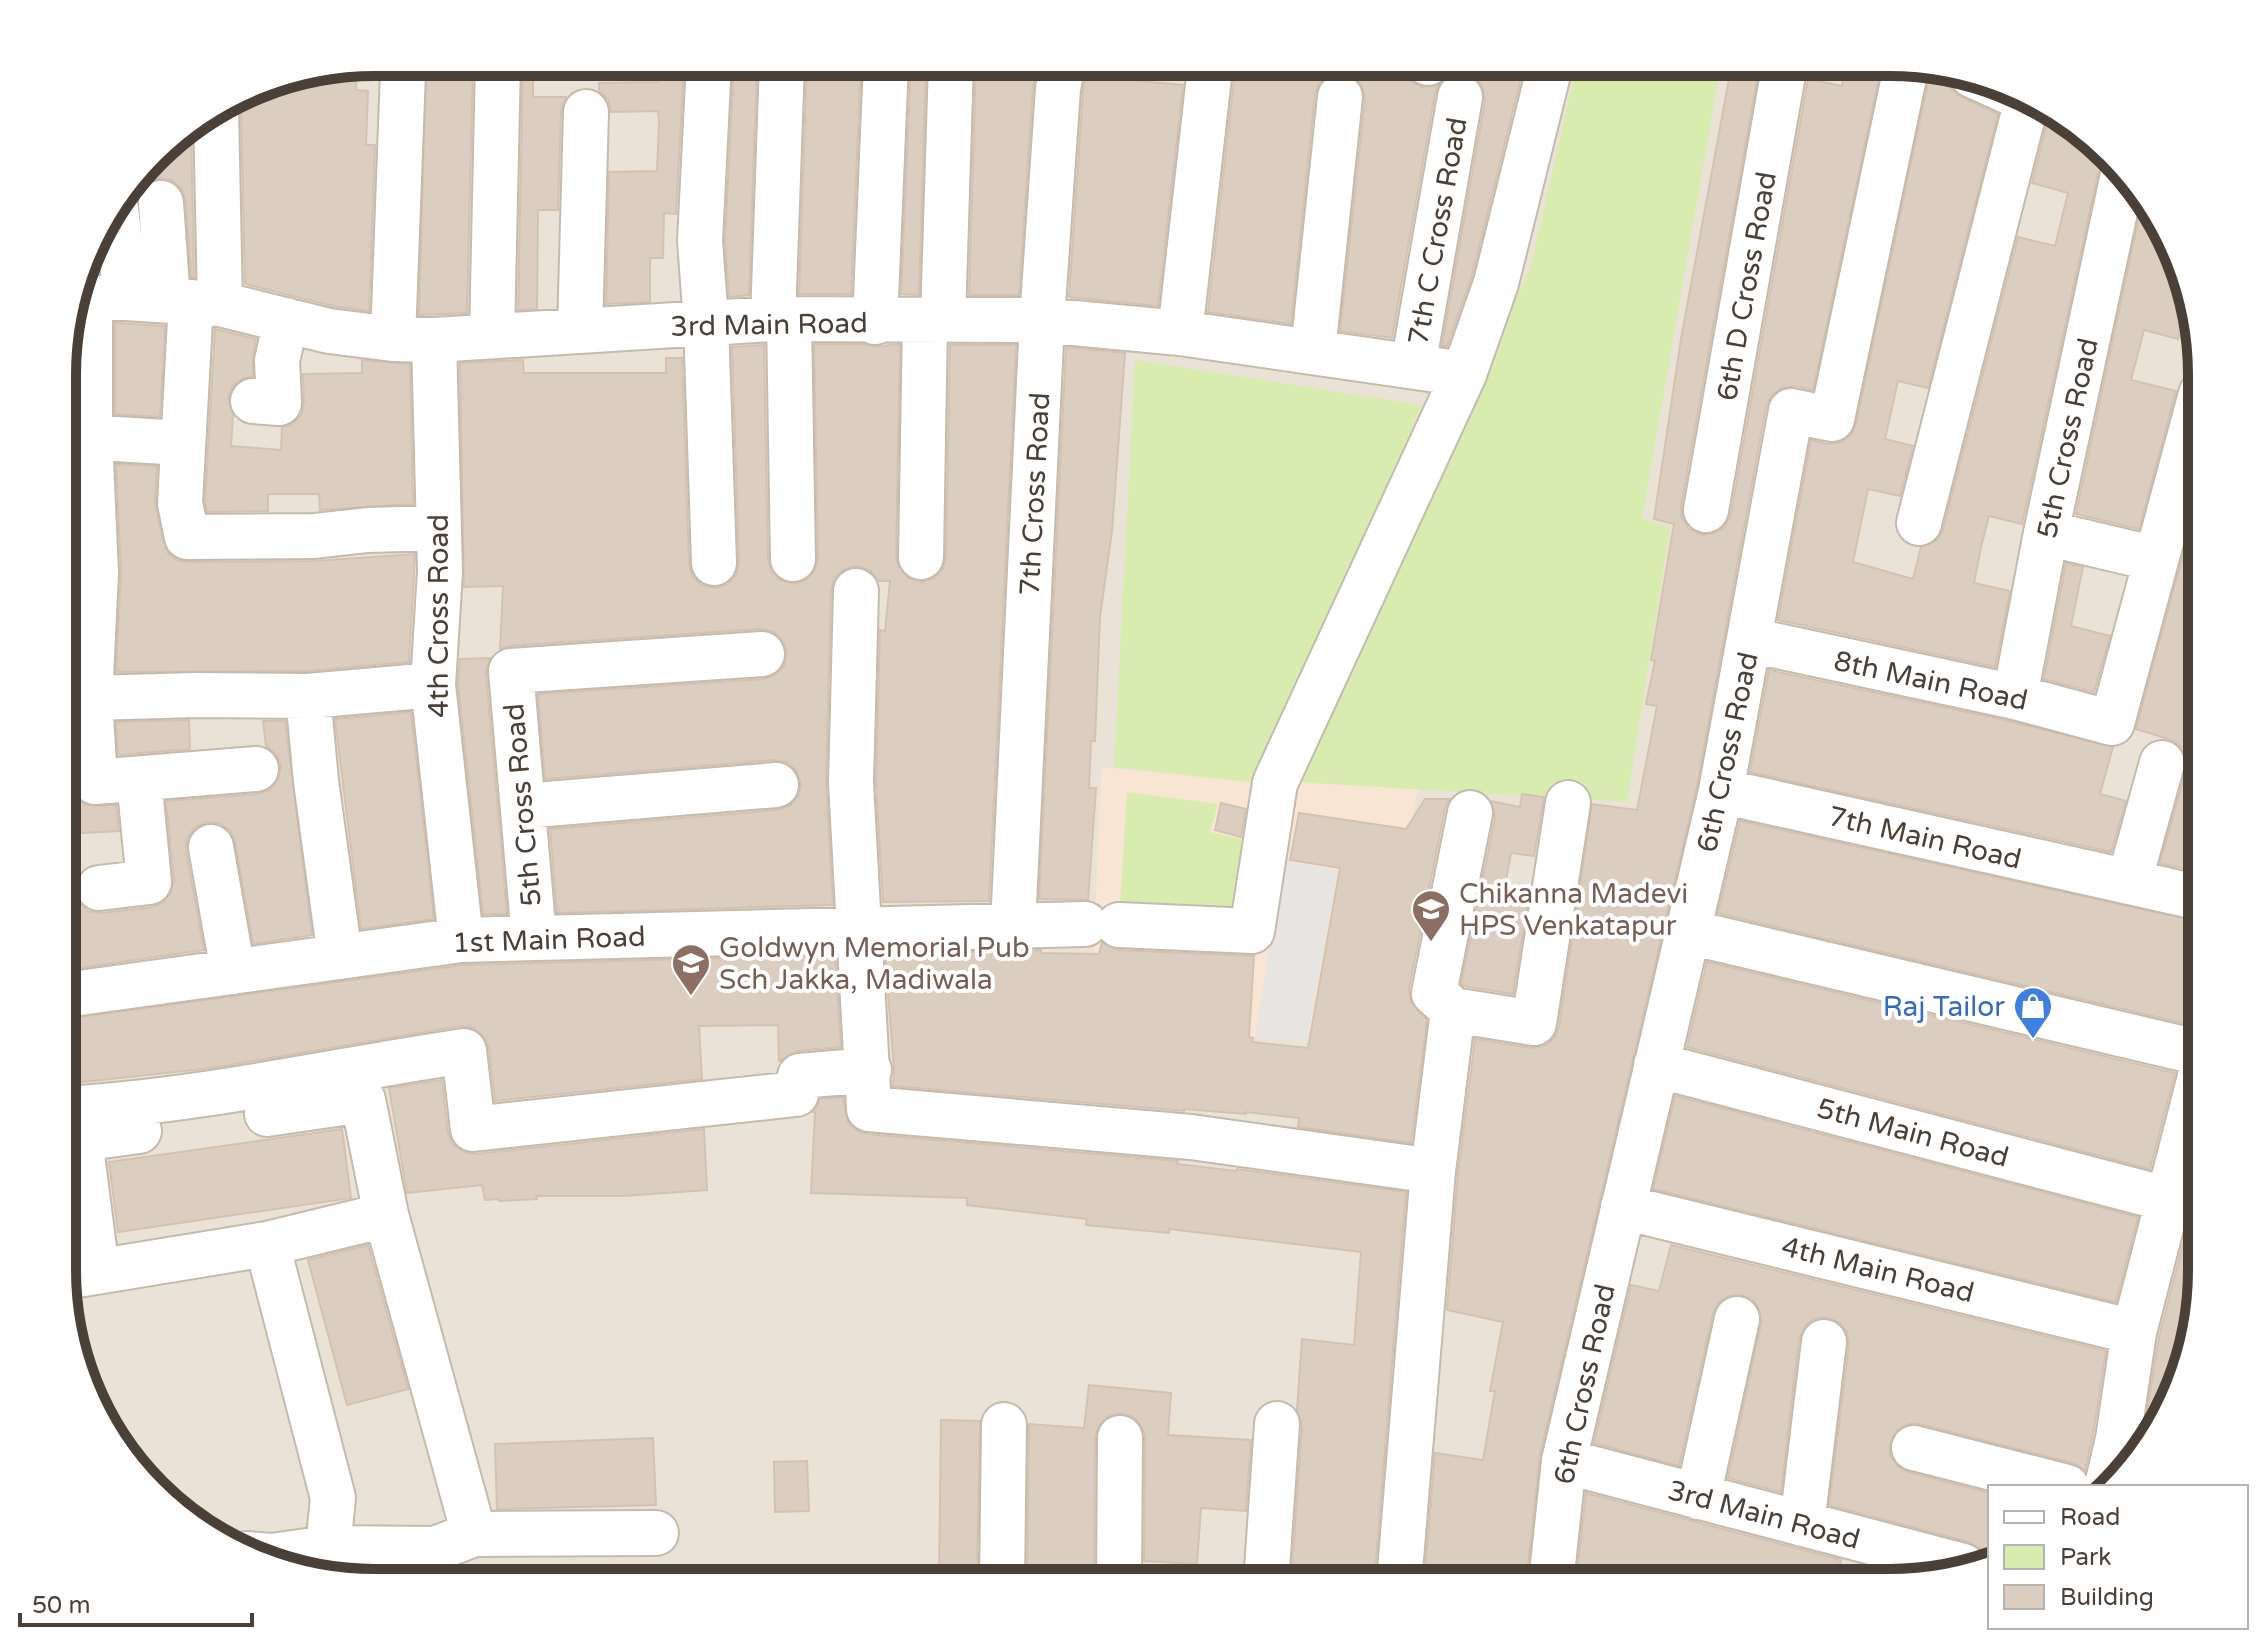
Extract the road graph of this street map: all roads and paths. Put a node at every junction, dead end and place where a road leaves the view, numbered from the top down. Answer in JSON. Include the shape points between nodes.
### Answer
{"nodes":[{"id":1,"x":403,"y":76,"type":"edge"},
{"id":2,"x":498,"y":76,"type":"edge"},
{"id":3,"x":708,"y":76,"type":"edge"},
{"id":4,"x":782,"y":76,"type":"edge"},
{"id":5,"x":885,"y":76,"type":"edge"},
{"id":6,"x":950,"y":76,"type":"edge"},
{"id":7,"x":1060,"y":76,"type":"edge"},
{"id":8,"x":1548,"y":76,"type":"edge"},
{"id":9,"x":1783,"y":76,"type":"edge"},
{"id":10,"x":1209,"y":77,"type":"dead end"},
{"id":11,"x":1904,"y":77,"type":"edge"},
{"id":12,"x":1340,"y":97,"type":"dead end"},
{"id":13,"x":1460,"y":97,"type":"dead end"},
{"id":14,"x":2030,"y":111,"type":"edge"},
{"id":15,"x":586,"y":112,"type":"dead end"},
{"id":16,"x":210,"y":125,"type":"edge"},
{"id":17,"x":2120,"y":186,"type":"edge"},
{"id":18,"x":161,"y":203,"type":"dead end"},
{"id":19,"x":120,"y":219,"type":"edge"},
{"id":20,"x":145,"y":300,"type":"edge"},
{"id":21,"x":781,"y":319,"type":"junction"},
{"id":22,"x":286,"y":320,"type":"junction"},
{"id":23,"x":1042,"y":320,"type":"junction"},
{"id":24,"x":934,"y":321,"type":"junction"},
{"id":25,"x":706,"y":322,"type":"junction"},
{"id":26,"x":875,"y":322,"type":"junction"},
{"id":27,"x":580,"y":331,"type":"junction"},
{"id":28,"x":1180,"y":333,"type":"junction"},
{"id":29,"x":492,"y":335,"type":"junction"},
{"id":30,"x":414,"y":339,"type":"junction"},
{"id":31,"x":1313,"y":351,"type":"junction"},
{"id":32,"x":1413,"y":366,"type":"junction"},
{"id":33,"x":1464,"y":374,"type":"junction"},
{"id":34,"x":253,"y":401,"type":"dead end"},
{"id":35,"x":77,"y":436,"type":"edge"},
{"id":36,"x":2188,"y":442,"type":"edge"},
{"id":37,"x":183,"y":443,"type":"junction"},
{"id":38,"x":1706,"y":510,"type":"dead end"},
{"id":39,"x":1919,"y":523,"type":"dead end"},
{"id":40,"x":437,"y":528,"type":"junction"},
{"id":41,"x":2046,"y":533,"type":"junction"},
{"id":42,"x":921,"y":557,"type":"dead end"},
{"id":43,"x":793,"y":559,"type":"dead end"},
{"id":44,"x":2156,"y":559,"type":"junction"},
{"id":45,"x":714,"y":563,"type":"dead end"},
{"id":46,"x":856,"y":591,"type":"dead end"},
{"id":47,"x":1750,"y":640,"type":"junction"},
{"id":48,"x":762,"y":654,"type":"dead end"},
{"id":49,"x":83,"y":679,"type":"edge"},
{"id":50,"x":433,"y":685,"type":"junction"},
{"id":51,"x":308,"y":696,"type":"junction"},
{"id":52,"x":2015,"y":697,"type":"junction"},
{"id":53,"x":2162,"y":763,"type":"dead end"},
{"id":54,"x":256,"y":769,"type":"dead end"},
{"id":55,"x":139,"y":779,"type":"junction"},
{"id":56,"x":776,"y":785,"type":"dead end"},
{"id":57,"x":1721,"y":791,"type":"junction"},
{"id":58,"x":1568,"y":803,"type":"dead end"},
{"id":59,"x":523,"y":806,"type":"junction"},
{"id":60,"x":1470,"y":813,"type":"dead end"},
{"id":61,"x":211,"y":847,"type":"dead end"},
{"id":62,"x":2129,"y":882,"type":"junction"},
{"id":63,"x":99,"y":888,"type":"dead end"},
{"id":64,"x":2188,"y":895,"type":"edge"},
{"id":65,"x":1013,"y":926,"type":"junction"},
{"id":66,"x":860,"y":931,"type":"junction"},
{"id":67,"x":1689,"y":932,"type":"junction"},
{"id":68,"x":534,"y":938,"type":"junction"},
{"id":69,"x":461,"y":940,"type":"junction"},
{"id":70,"x":340,"y":957,"type":"junction"},
{"id":71,"x":233,"y":972,"type":"junction"},
{"id":72,"x":76,"y":993,"type":"edge"},
{"id":73,"x":1453,"y":1010,"type":"junction"},
{"id":74,"x":2188,"y":1050,"type":"edge"},
{"id":75,"x":1656,"y":1065,"type":"junction"},
{"id":76,"x":869,"y":1070,"type":"junction"},
{"id":77,"x":76,"y":1108,"type":"edge"},
{"id":78,"x":1433,"y":1171,"type":"junction"},
{"id":79,"x":2186,"y":1203,"type":"edge"},
{"id":80,"x":1623,"y":1207,"type":"junction"},
{"id":81,"x":386,"y":1215,"type":"junction"},
{"id":82,"x":267,"y":1244,"type":"junction"},
{"id":83,"x":81,"y":1275,"type":"edge"},
{"id":84,"x":1737,"y":1319,"type":"dead end"},
{"id":85,"x":2134,"y":1332,"type":"junction"},
{"id":86,"x":1824,"y":1342,"type":"dead end"},
{"id":87,"x":1277,"y":1424,"type":"dead end"},
{"id":88,"x":1004,"y":1425,"type":"dead end"},
{"id":89,"x":1120,"y":1438,"type":"dead end"},
{"id":90,"x":2132,"y":1442,"type":"edge"},
{"id":91,"x":1914,"y":1448,"type":"dead end"},
{"id":92,"x":1564,"y":1461,"type":"junction"},
{"id":93,"x":2059,"y":1485,"type":"edge"},
{"id":94,"x":1698,"y":1497,"type":"junction"},
{"id":95,"x":1802,"y":1524,"type":"junction"},
{"id":96,"x":656,"y":1533,"type":"dead end"},
{"id":97,"x":474,"y":1534,"type":"junction"},
{"id":98,"x":328,"y":1548,"type":"junction"},
{"id":99,"x":284,"y":1555,"type":"edge"},
{"id":100,"x":1950,"y":1563,"type":"edge"},
{"id":101,"x":1002,"y":1569,"type":"edge"},
{"id":102,"x":1119,"y":1569,"type":"edge"},
{"id":103,"x":1267,"y":1569,"type":"edge"},
{"id":104,"x":1400,"y":1569,"type":"edge"},
{"id":105,"x":1552,"y":1569,"type":"edge"}],
"edges":[{"from":1,"to":30,"type":"street","name":"4th Cross Road"},
{"from":2,"to":29,"type":"street"},
{"from":3,"to":25,"type":"street","via":[[700,241]]},
{"from":4,"to":21,"type":"street"},
{"from":5,"to":26,"type":"street"},
{"from":6,"to":24,"type":"street"},
{"from":7,"to":23,"type":"street","name":"7th Cross Road"},
{"from":8,"to":33,"type":"street","via":[[1496,283]]},
{"from":9,"to":38,"type":"street","name":"6th D Cross Road"},
{"from":10,"to":28,"type":"street"},
{"from":11,"to":47,"type":"street","name":"6th Cross Road","via":[[1832,419],[1791,411]]},
{"from":12,"to":31,"type":"street"},
{"from":13,"to":32,"type":"street","name":"7th C Cross Road"},
{"from":14,"to":39,"type":"street"},
{"from":15,"to":27,"type":"street"},
{"from":16,"to":20,"type":"street"},
{"from":17,"to":41,"type":"street","name":"5th Cross Road"},
{"from":18,"to":20,"type":"street"},
{"from":19,"to":20,"type":"street"},
{"from":20,"to":22,"type":"street","name":"3rd Main Road"},
{"from":20,"to":35,"type":"street"},
{"from":20,"to":37,"type":"street"},
{"from":21,"to":25,"type":"street","name":"3rd Main Road"},
{"from":21,"to":26,"type":"street","name":"3rd Main Road"},
{"from":21,"to":43,"type":"street"},
{"from":22,"to":30,"type":"street","name":"3rd Main Road","via":[[329,331]]},
{"from":22,"to":34,"type":"street","via":[[277,361],[279,403]]},
{"from":23,"to":24,"type":"street","name":"3rd Main Road"},
{"from":23,"to":28,"type":"street","name":"3rd Main Road"},
{"from":23,"to":65,"type":"street","name":"7th Cross Road"},
{"from":24,"to":26,"type":"street","name":"3rd Main Road"},
{"from":24,"to":42,"type":"street"},
{"from":25,"to":27,"type":"street","name":"3rd Main Road"},
{"from":25,"to":45,"type":"street"},
{"from":27,"to":29,"type":"street","name":"3rd Main Road"},
{"from":28,"to":31,"type":"street","name":"3rd Main Road"},
{"from":29,"to":30,"type":"street","name":"3rd Main Road"},
{"from":30,"to":40,"type":"street","name":"4th Cross Road"},
{"from":31,"to":32,"type":"street","name":"3rd Main Road"},
{"from":32,"to":33,"type":"street","name":"3rd Main Road"},
{"from":33,"to":65,"type":"street","name":"1st Main Road","via":[[1275,783],[1252,931]]},
{"from":35,"to":37,"type":"street"},
{"from":35,"to":49,"type":"street","via":[[96,573]]},
{"from":36,"to":44,"type":"street"},
{"from":37,"to":40,"type":"street","via":[[180,503],[187,537]]},
{"from":40,"to":50,"type":"street","name":"4th Cross Road","via":[[440,571]]},
{"from":41,"to":44,"type":"street"},
{"from":41,"to":52,"type":"street","name":"5th Cross Road"},
{"from":44,"to":52,"type":"street","name":"8th Main Road","via":[[2112,723]]},
{"from":46,"to":66,"type":"street","via":[[851,783]]},
{"from":47,"to":52,"type":"street","name":"8th Main Road"},
{"from":47,"to":57,"type":"street","name":"6th Cross Road"},
{"from":48,"to":59,"type":"street","name":"5th Cross Road","via":[[511,671]]},
{"from":49,"to":51,"type":"street","via":[[196,695]]},
{"from":49,"to":55,"type":"street","via":[[95,782]]},
{"from":50,"to":51,"type":"street"},
{"from":50,"to":69,"type":"street","name":"4th Cross Road"},
{"from":51,"to":70,"type":"street"},
{"from":53,"to":62,"type":"street"},
{"from":54,"to":55,"type":"street"},
{"from":55,"to":63,"type":"street","via":[[149,882]]},
{"from":56,"to":59,"type":"street"},
{"from":57,"to":62,"type":"street","name":"7th Main Road"},
{"from":57,"to":67,"type":"street","name":"6th Cross Road"},
{"from":58,"to":73,"type":"street","via":[[1534,1023]]},
{"from":59,"to":68,"type":"street","name":"5th Cross Road"},
{"from":60,"to":73,"type":"street","via":[[1434,993]]},
{"from":61,"to":71,"type":"street"},
{"from":62,"to":64,"type":"street","name":"7th Main Road"},
{"from":65,"to":66,"type":"street","name":"1st Main Road"},
{"from":66,"to":68,"type":"street","name":"1st Main Road"},
{"from":66,"to":76,"type":"street"},
{"from":67,"to":74,"type":"street"},
{"from":67,"to":75,"type":"street","name":"6th Cross Road"},
{"from":68,"to":69,"type":"street","name":"1st Main Road"},
{"from":69,"to":70,"type":"street","name":"1st Main Road"},
{"from":70,"to":71,"type":"street","name":"1st Main Road"},
{"from":71,"to":72,"type":"street","name":"1st Main Road"},
{"from":73,"to":78,"type":"street"},
{"from":75,"to":79,"type":"street","name":"5th Main Road"},
{"from":75,"to":80,"type":"street","name":"6th Cross Road"},
{"from":76,"to":77,"type":"street","via":[[800,1076],[796,1094],[473,1129],[464,1051],[150,1103]]},
{"from":76,"to":78,"type":"street","via":[[869,1109],[1191,1137]]},
{"from":78,"to":104,"type":"street"},
{"from":79,"to":85,"type":"street"},
{"from":80,"to":85,"type":"street","name":"4th Main Road"},
{"from":80,"to":92,"type":"street","name":"6th Cross Road"},
{"from":81,"to":82,"type":"street"},
{"from":81,"to":83,"type":"street","via":[[363,1100],[80,1139]]},
{"from":81,"to":97,"type":"street"},
{"from":82,"to":83,"type":"street"},
{"from":82,"to":98,"type":"street","via":[[333,1498]]},
{"from":84,"to":94,"type":"street"},
{"from":85,"to":90,"type":"street"},
{"from":86,"to":95,"type":"street"},
{"from":87,"to":103,"type":"street"},
{"from":88,"to":101,"type":"street"},
{"from":89,"to":102,"type":"street"},
{"from":91,"to":93,"type":"street"},
{"from":92,"to":94,"type":"street","name":"3rd Main Road"},
{"from":92,"to":105,"type":"street","name":"6th Cross Road"},
{"from":94,"to":95,"type":"street","name":"3rd Main Road"},
{"from":95,"to":100,"type":"street","name":"3rd Main Road"},
{"from":96,"to":97,"type":"street"},
{"from":97,"to":98,"type":"street","via":[[435,1549]]},
{"from":98,"to":99,"type":"street"}]}
